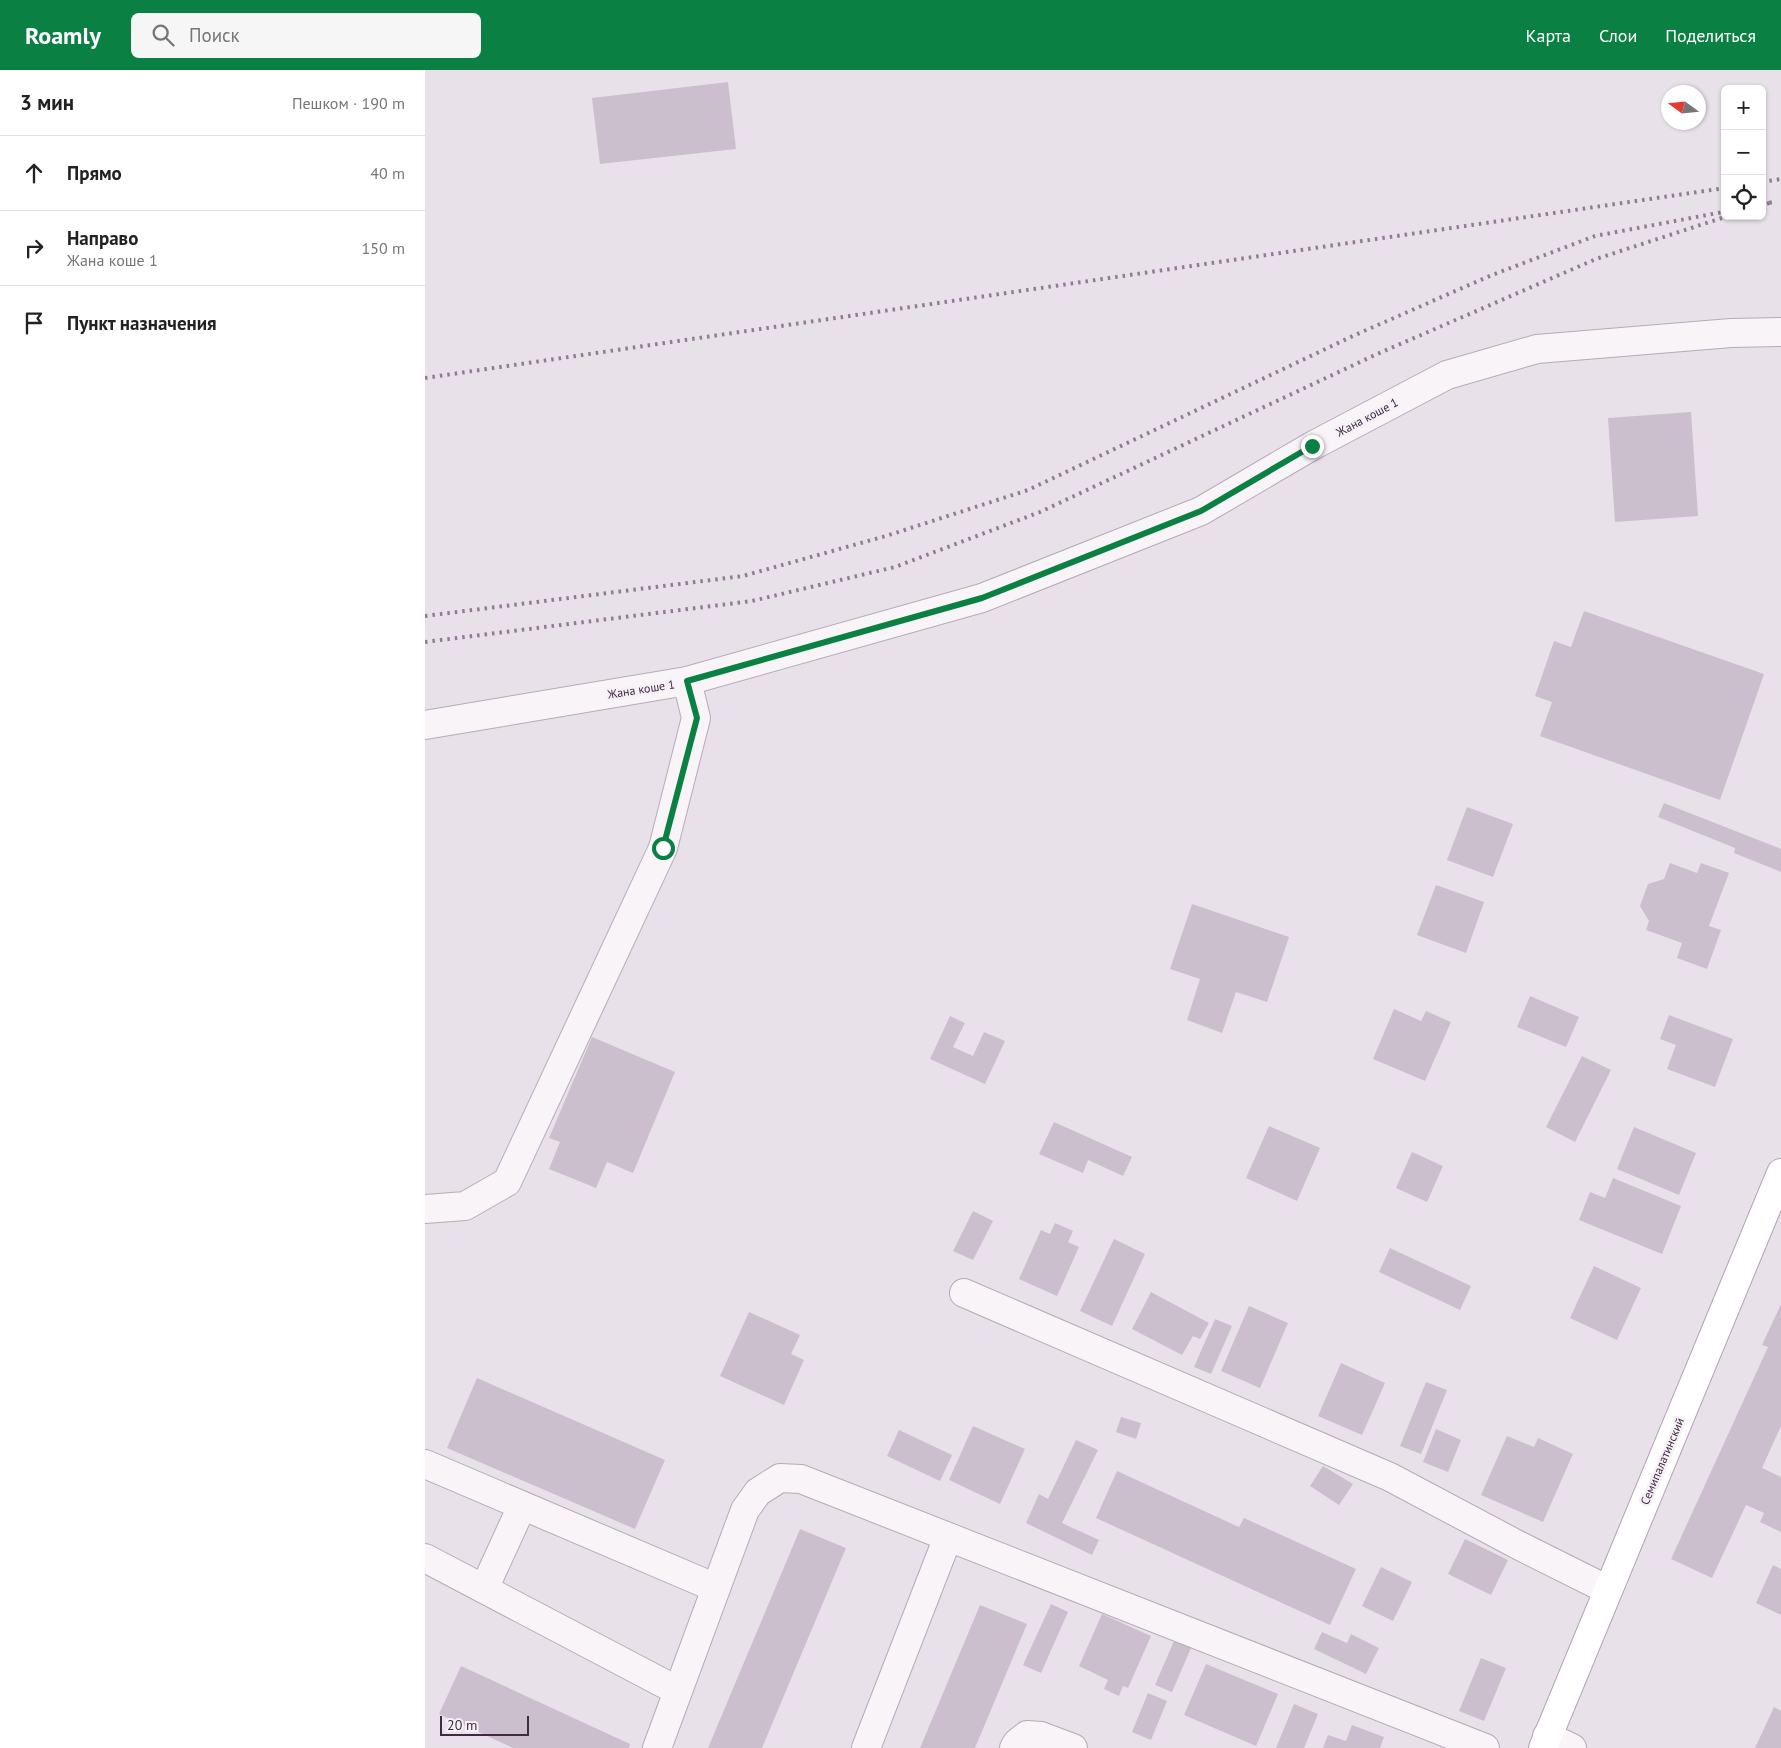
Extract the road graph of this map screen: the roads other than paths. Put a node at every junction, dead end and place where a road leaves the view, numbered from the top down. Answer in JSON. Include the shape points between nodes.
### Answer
{"nodes":[{"id":1,"x":1781,"y":332,"type":"edge"},
{"id":2,"x":687,"y":681,"type":"junction"},
{"id":3,"x":425,"y":725,"type":"edge"},
{"id":4,"x":1781,"y":1173,"type":"edge"},
{"id":5,"x":425,"y":1209,"type":"edge"},
{"id":6,"x":1774,"y":1210,"type":"edge"},
{"id":7,"x":964,"y":1293,"type":"dead end"},
{"id":8,"x":425,"y":1464,"type":"edge"},
{"id":9,"x":522,"y":1506,"type":"junction"},
{"id":10,"x":948,"y":1537,"type":"junction"},
{"id":11,"x":425,"y":1558,"type":"edge"},
{"id":12,"x":716,"y":1588,"type":"junction"},
{"id":13,"x":483,"y":1589,"type":"junction"},
{"id":14,"x":1608,"y":1590,"type":"junction"},
{"id":15,"x":678,"y":1691,"type":"junction"},
{"id":16,"x":1545,"y":1742,"type":"edge"},
{"id":17,"x":657,"y":1748,"type":"edge"},
{"id":18,"x":866,"y":1748,"type":"edge"},
{"id":19,"x":1014,"y":1748,"type":"edge"},
{"id":20,"x":1073,"y":1748,"type":"edge"},
{"id":21,"x":1485,"y":1748,"type":"edge"},
{"id":22,"x":1573,"y":1748,"type":"edge"}],
"edges":[{"from":1,"to":2,"type":"street","name":"Жана коше 1","via":[[1537,349],[1447,375],[1312,446],[1201,511],[982,598]]},
{"from":2,"to":3,"type":"street","name":"Жана коше 1"},
{"from":2,"to":5,"type":"street","via":[[697,718],[663,848],[507,1182],[465,1206]]},
{"from":4,"to":6,"type":"main road","name":"Семипалатинский"},
{"from":6,"to":14,"type":"main road","name":"Семипалатинский"},
{"from":7,"to":14,"type":"street","via":[[1390,1477]]},
{"from":8,"to":9,"type":"street"},
{"from":9,"to":12,"type":"street"},
{"from":9,"to":13,"type":"street"},
{"from":10,"to":12,"type":"street","via":[[801,1479],[780,1478],[759,1492],[745,1510]]},
{"from":10,"to":18,"type":"street"},
{"from":10,"to":21,"type":"street"},
{"from":11,"to":13,"type":"street"},
{"from":12,"to":15,"type":"street"},
{"from":13,"to":15,"type":"street"},
{"from":14,"to":16,"type":"main road","name":"Семипалатинский"},
{"from":15,"to":17,"type":"street"},
{"from":16,"to":22,"type":"street"},
{"from":19,"to":20,"type":"street","via":[[1027,1735],[1041,1736]]}]}
